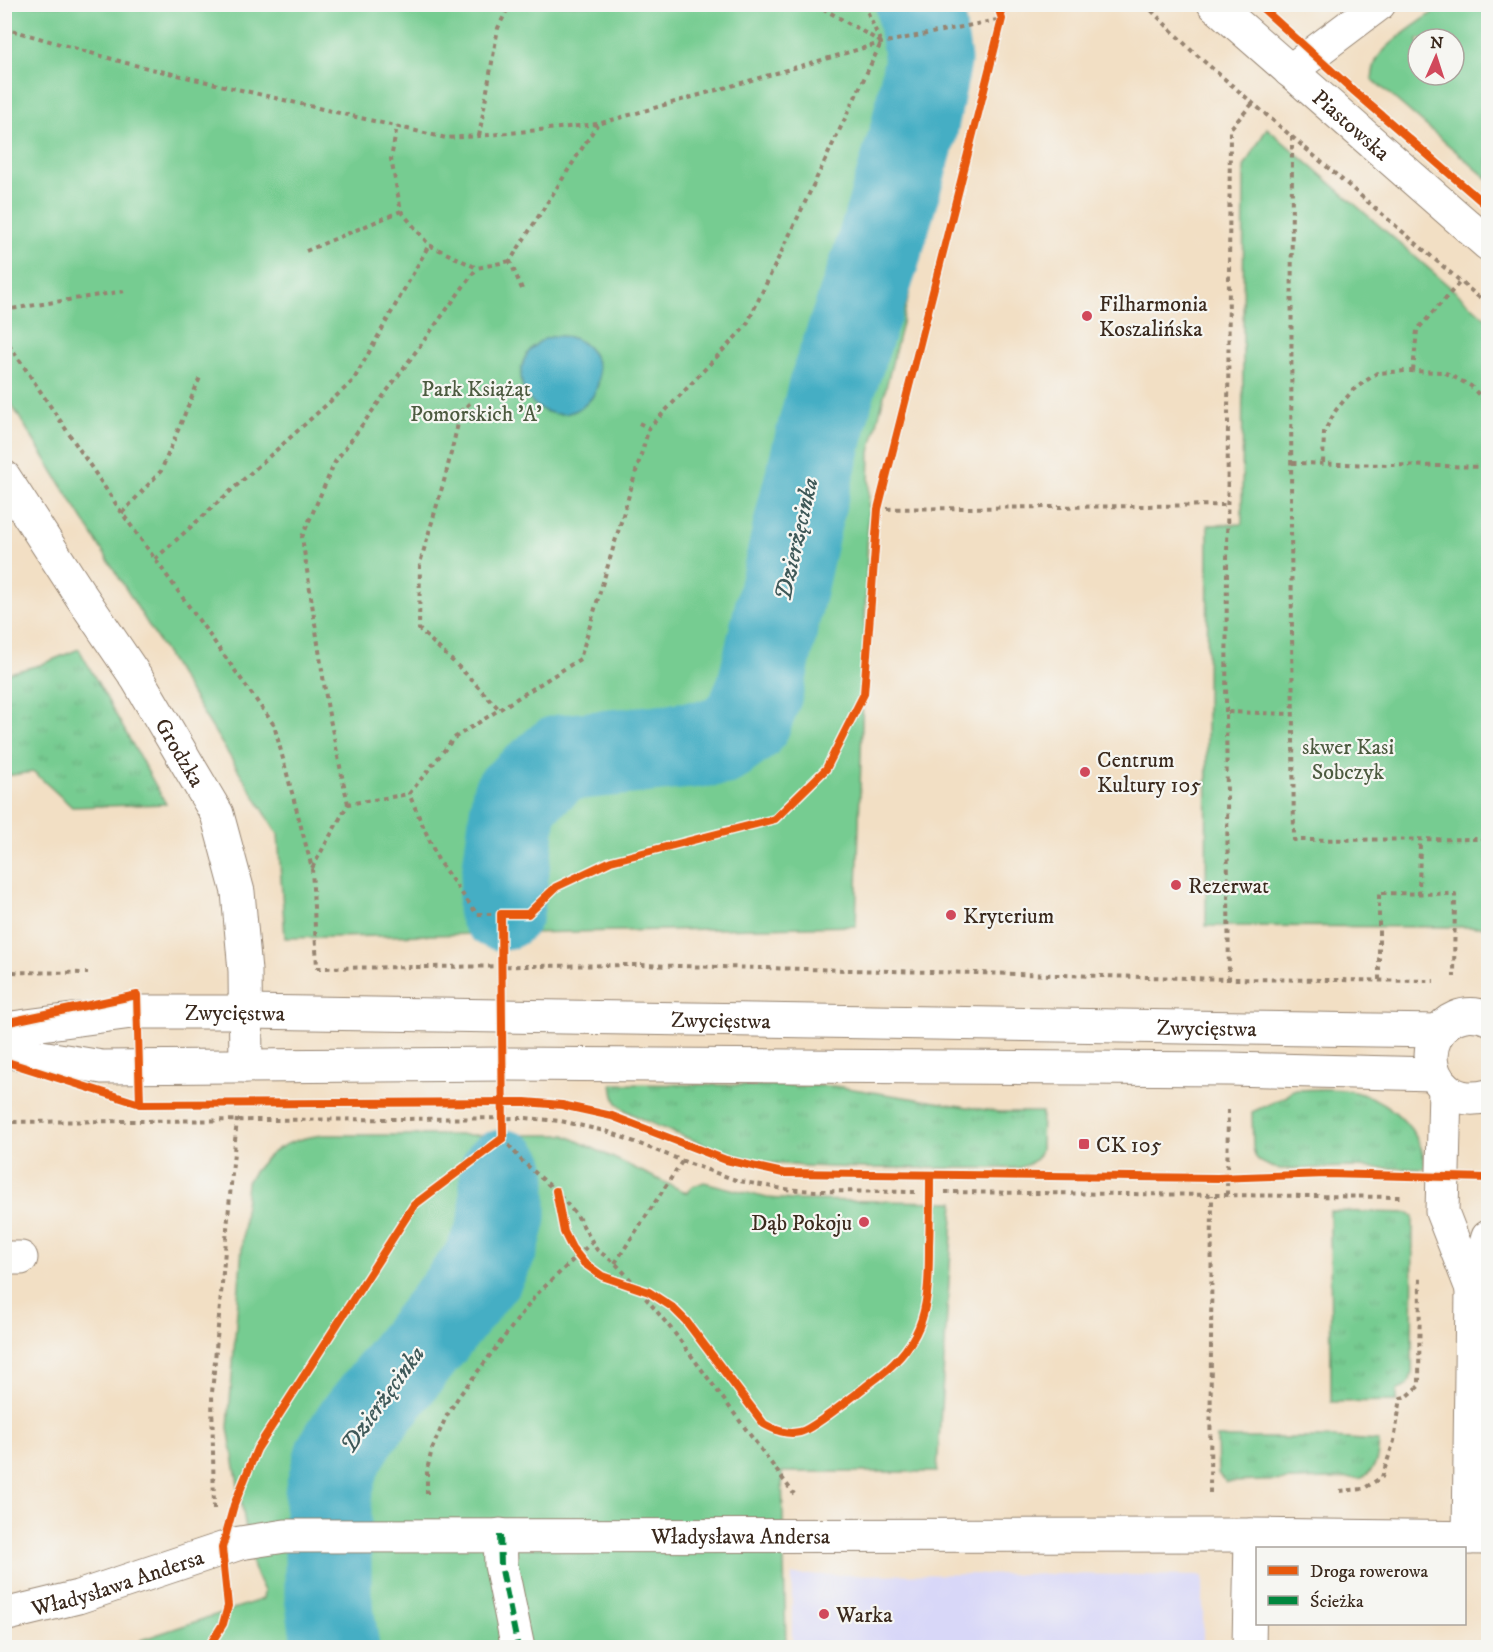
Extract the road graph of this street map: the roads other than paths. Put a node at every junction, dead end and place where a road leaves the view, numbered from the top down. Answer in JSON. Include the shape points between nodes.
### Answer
{"nodes":[{"id":1,"x":1214,"y":4,"type":"edge"},
{"id":2,"x":1379,"y":4,"type":"edge"},
{"id":3,"x":1290,"y":71,"type":"junction"},
{"id":4,"x":1488,"y":244,"type":"edge"},
{"id":5,"x":4,"y":477,"type":"edge"},
{"id":6,"x":246,"y":1011,"type":"junction"},
{"id":7,"x":1488,"y":1018,"type":"edge"},
{"id":8,"x":4,"y":1029,"type":"edge"},
{"id":9,"x":1439,"y":1031,"type":"junction"},
{"id":10,"x":4,"y":1051,"type":"edge"},
{"id":11,"x":246,"y":1066,"type":"junction"},
{"id":12,"x":1440,"y":1081,"type":"junction"},
{"id":13,"x":1488,"y":1096,"type":"edge"},
{"id":14,"x":1488,"y":1236,"type":"edge"},
{"id":15,"x":1472,"y":1289,"type":"junction"},
{"id":16,"x":500,"y":1535,"type":"junction"},
{"id":17,"x":1251,"y":1535,"type":"junction"},
{"id":18,"x":1479,"y":1538,"type":"edge"},
{"id":19,"x":4,"y":1615,"type":"edge"},
{"id":20,"x":518,"y":1647,"type":"edge"},
{"id":21,"x":1250,"y":1647,"type":"edge"}],
"edges":[{"from":1,"to":3,"type":"street","name":"Piastowska"},
{"from":2,"to":3,"type":"street"},
{"from":3,"to":4,"type":"street","name":"Piastowska"},
{"from":5,"to":6,"type":"street","name":"Grodzka","via":[[138,680],[217,814],[238,892]]},
{"from":6,"to":8,"type":"street","name":"Zwycięstwa","via":[[132,1012]]},
{"from":6,"to":9,"type":"street","name":"Zwycięstwa"},
{"from":6,"to":11,"type":"street","name":"Grodzka"},
{"from":7,"to":9,"type":"street","via":[[1465,1014]]},
{"from":9,"to":12,"type":"street","via":[[1432,1044],[1431,1059]]},
{"from":10,"to":11,"type":"street","name":"Zwycięstwa","via":[[102,1067]]},
{"from":11,"to":12,"type":"street","name":"Zwycięstwa","via":[[507,1064],[1264,1070]]},
{"from":12,"to":13,"type":"street","name":"Zwycięstwa","via":[[1457,1096]]},
{"from":12,"to":15,"type":"street","via":[[1442,1212]]},
{"from":14,"to":15,"type":"street"},
{"from":15,"to":18,"type":"street"},
{"from":16,"to":17,"type":"street","name":"Władysława Andersa"},
{"from":16,"to":19,"type":"street","name":"Władysława Andersa","via":[[285,1536],[240,1543],[78,1597]]},
{"from":16,"to":20,"type":"street","via":[[501,1565]]},
{"from":17,"to":18,"type":"street","name":"Władysława Andersa"},
{"from":17,"to":21,"type":"street"}]}
